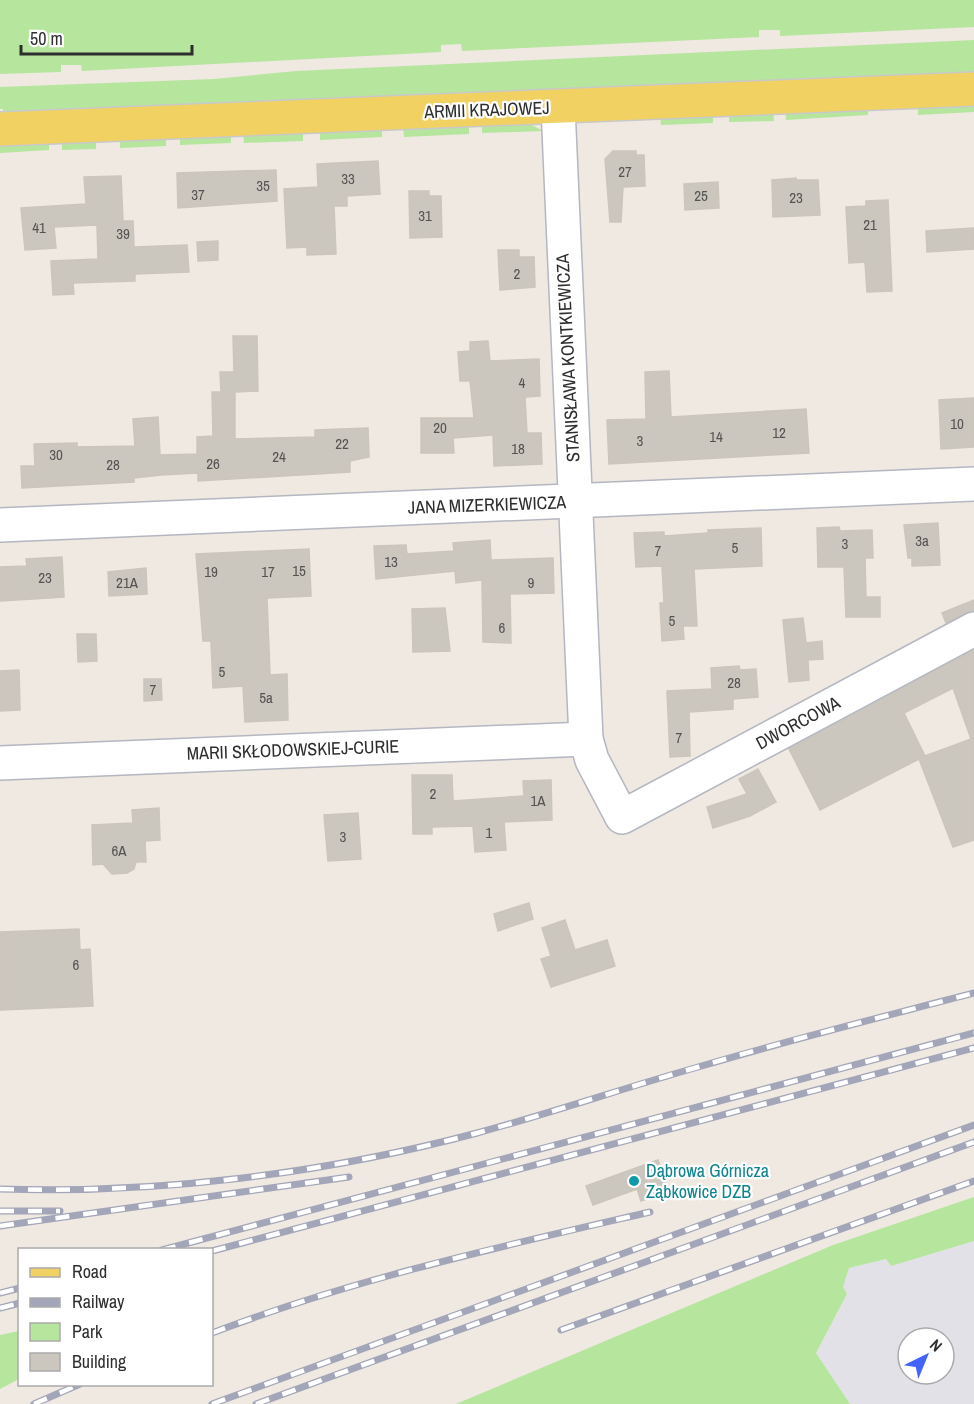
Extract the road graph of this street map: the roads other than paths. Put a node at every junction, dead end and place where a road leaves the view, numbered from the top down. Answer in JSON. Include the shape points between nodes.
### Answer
{"nodes":[{"id":1,"x":974,"y":89,"type":"edge"},
{"id":2,"x":558,"y":107,"type":"junction"},
{"id":3,"x":0,"y":129,"type":"edge"},
{"id":4,"x":974,"y":484,"type":"edge"},
{"id":5,"x":575,"y":501,"type":"junction"},
{"id":6,"x":0,"y":525,"type":"edge"},
{"id":7,"x":974,"y":629,"type":"edge"},
{"id":8,"x":586,"y":739,"type":"junction"},
{"id":9,"x":0,"y":763,"type":"edge"},
{"id":10,"x":622,"y":817,"type":"joint"}],
"edges":[{"from":1,"to":2,"type":"main road","name":"ARMII KRAJOWEJ"},
{"from":2,"to":3,"type":"main road","name":"ARMII KRAJOWEJ"},
{"from":2,"to":5,"type":"street","name":"STANISŁAWA KONTKIEWICZA"},
{"from":4,"to":5,"type":"street","name":"JANA MIZERKIEWICZA"},
{"from":5,"to":6,"type":"street","name":"JANA MIZERKIEWICZA"},
{"from":5,"to":8,"type":"street","name":"STANISŁAWA KONTKIEWICZA"},
{"from":7,"to":10,"type":"street","name":"DWORCOWA"},
{"from":8,"to":9,"type":"street","name":"MARII SKŁODOWSKIEJ-CURIE"},
{"from":8,"to":10,"type":"street","name":"STANISŁAWA KONTKIEWICZA","via":[[592,760]]}]}
